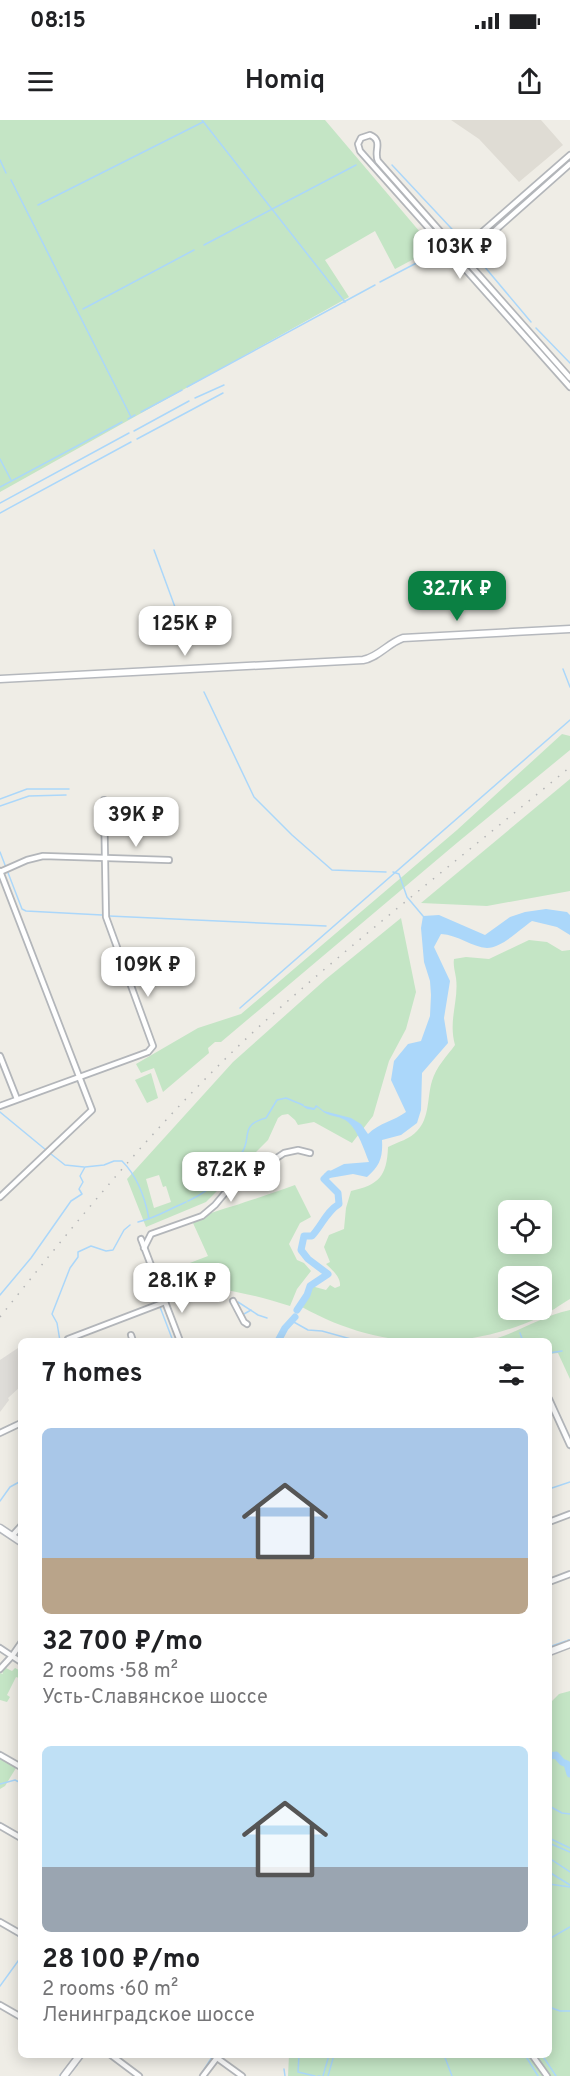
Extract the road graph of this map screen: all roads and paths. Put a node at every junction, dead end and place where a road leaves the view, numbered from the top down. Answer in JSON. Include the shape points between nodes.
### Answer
{"nodes":[{"id":1,"x":570,"y":155,"type":"edge"},
{"id":2,"x":570,"y":164,"type":"edge"},
{"id":3,"x":507,"y":212,"type":"junction"},
{"id":4,"x":511,"y":217,"type":"junction"},
{"id":5,"x":460,"y":253,"type":"junction"},
{"id":6,"x":454,"y":256,"type":"junction"},
{"id":7,"x":465,"y":258,"type":"junction"},
{"id":8,"x":460,"y":262,"type":"junction"},
{"id":9,"x":525,"y":332,"type":"junction"},
{"id":10,"x":570,"y":378,"type":"edge"},
{"id":11,"x":570,"y":387,"type":"edge"},
{"id":12,"x":570,"y":629,"type":"edge"},
{"id":13,"x":0,"y":679,"type":"edge"},
{"id":14,"x":104,"y":800,"type":"dead end"},
{"id":15,"x":104,"y":859,"type":"junction"},
{"id":16,"x":169,"y":860,"type":"dead end"},
{"id":17,"x":0,"y":873,"type":"edge"},
{"id":18,"x":0,"y":1056,"type":"edge"},
{"id":19,"x":79,"y":1078,"type":"junction"},
{"id":20,"x":17,"y":1099,"type":"junction"},
{"id":21,"x":0,"y":1106,"type":"edge"},
{"id":22,"x":310,"y":1153,"type":"dead end"},
{"id":23,"x":0,"y":1197,"type":"edge"},
{"id":24,"x":141,"y":1239,"type":"dead end"},
{"id":25,"x":144,"y":1248,"type":"junction"},
{"id":26,"x":233,"y":1300,"type":"dead end"},
{"id":27,"x":165,"y":1302,"type":"junction"},
{"id":28,"x":247,"y":1324,"type":"dead end"},
{"id":29,"x":71,"y":1338,"type":"edge"},
{"id":30,"x":179,"y":1338,"type":"edge"},
{"id":31,"x":552,"y":1406,"type":"edge"},
{"id":32,"x":557,"y":1419,"type":"junction"},
{"id":33,"x":552,"y":1421,"type":"edge"},
{"id":34,"x":18,"y":1425,"type":"edge"},
{"id":35,"x":0,"y":1433,"type":"edge"},
{"id":36,"x":570,"y":1445,"type":"edge"},
{"id":37,"x":570,"y":1514,"type":"edge"},
{"id":38,"x":552,"y":1521,"type":"edge"},
{"id":39,"x":0,"y":1528,"type":"edge"},
{"id":40,"x":18,"y":1529,"type":"edge"},
{"id":41,"x":12,"y":1536,"type":"junction"},
{"id":42,"x":18,"y":1540,"type":"edge"},
{"id":43,"x":570,"y":1574,"type":"edge"},
{"id":44,"x":552,"y":1581,"type":"edge"},
{"id":45,"x":570,"y":1644,"type":"edge"},
{"id":46,"x":18,"y":1647,"type":"edge"},
{"id":47,"x":0,"y":1648,"type":"edge"},
{"id":48,"x":552,"y":1651,"type":"edge"},
{"id":49,"x":12,"y":1656,"type":"junction"},
{"id":50,"x":18,"y":1660,"type":"edge"},
{"id":51,"x":0,"y":1669,"type":"edge"},
{"id":52,"x":0,"y":1755,"type":"edge"},
{"id":53,"x":18,"y":1765,"type":"edge"},
{"id":54,"x":0,"y":1826,"type":"edge"},
{"id":55,"x":18,"y":1836,"type":"edge"},
{"id":56,"x":0,"y":1922,"type":"edge"},
{"id":57,"x":18,"y":1932,"type":"edge"},
{"id":58,"x":0,"y":2005,"type":"edge"},
{"id":59,"x":18,"y":2015,"type":"edge"},
{"id":60,"x":78,"y":2058,"type":"edge"},
{"id":61,"x":115,"y":2058,"type":"edge"},
{"id":62,"x":215,"y":2058,"type":"edge"},
{"id":63,"x":219,"y":2058,"type":"edge"},
{"id":64,"x":534,"y":2058,"type":"edge"},
{"id":65,"x":64,"y":2076,"type":"edge"},
{"id":66,"x":139,"y":2076,"type":"edge"},
{"id":67,"x":203,"y":2076,"type":"edge"},
{"id":68,"x":242,"y":2076,"type":"edge"},
{"id":69,"x":547,"y":2076,"type":"edge"}],
"edges":[{"from":1,"to":3,"type":"street"},
{"from":2,"to":4,"type":"street"},
{"from":3,"to":4,"type":"street"},
{"from":3,"to":5,"type":"street"},
{"from":4,"to":7,"type":"street"},
{"from":5,"to":6,"type":"street"},
{"from":5,"to":6,"type":"street","via":[[378,161],[377,140],[370,135],[361,138],[360,151]]},
{"from":5,"to":7,"type":"street"},
{"from":6,"to":8,"type":"street"},
{"from":7,"to":8,"type":"street"},
{"from":7,"to":9,"type":"street"},
{"from":8,"to":9,"type":"street"},
{"from":9,"to":10,"type":"street"},
{"from":9,"to":11,"type":"street"},
{"from":12,"to":13,"type":"street","via":[[411,637],[363,660]]},
{"from":14,"to":15,"type":"street"},
{"from":15,"to":16,"type":"street"},
{"from":15,"to":17,"type":"street","via":[[35,858]]},
{"from":15,"to":19,"type":"street","via":[[106,917],[153,1046],[148,1052]]},
{"from":17,"to":19,"type":"street"},
{"from":18,"to":20,"type":"street"},
{"from":19,"to":20,"type":"street"},
{"from":19,"to":23,"type":"street","via":[[92,1110]]},
{"from":20,"to":21,"type":"street"},
{"from":22,"to":25,"type":"street","via":[[284,1153],[225,1193],[202,1216],[151,1234]]},
{"from":24,"to":25,"type":"street"},
{"from":25,"to":27,"type":"street"},
{"from":26,"to":28,"type":"street"},
{"from":27,"to":29,"type":"street"},
{"from":27,"to":30,"type":"street"},
{"from":31,"to":32,"type":"street"},
{"from":32,"to":33,"type":"street"},
{"from":32,"to":36,"type":"street"},
{"from":34,"to":35,"type":"street"},
{"from":37,"to":38,"type":"street"},
{"from":39,"to":41,"type":"street"},
{"from":40,"to":41,"type":"street"},
{"from":41,"to":42,"type":"street"},
{"from":43,"to":44,"type":"street"},
{"from":45,"to":48,"type":"street"},
{"from":46,"to":49,"type":"street"},
{"from":47,"to":49,"type":"street"},
{"from":49,"to":50,"type":"street"},
{"from":49,"to":51,"type":"street"},
{"from":52,"to":53,"type":"street"},
{"from":54,"to":55,"type":"street"},
{"from":56,"to":57,"type":"street"},
{"from":58,"to":59,"type":"street"},
{"from":60,"to":65,"type":"street"},
{"from":61,"to":66,"type":"street"},
{"from":62,"to":67,"type":"street"},
{"from":63,"to":68,"type":"street"},
{"from":64,"to":69,"type":"street"}]}
